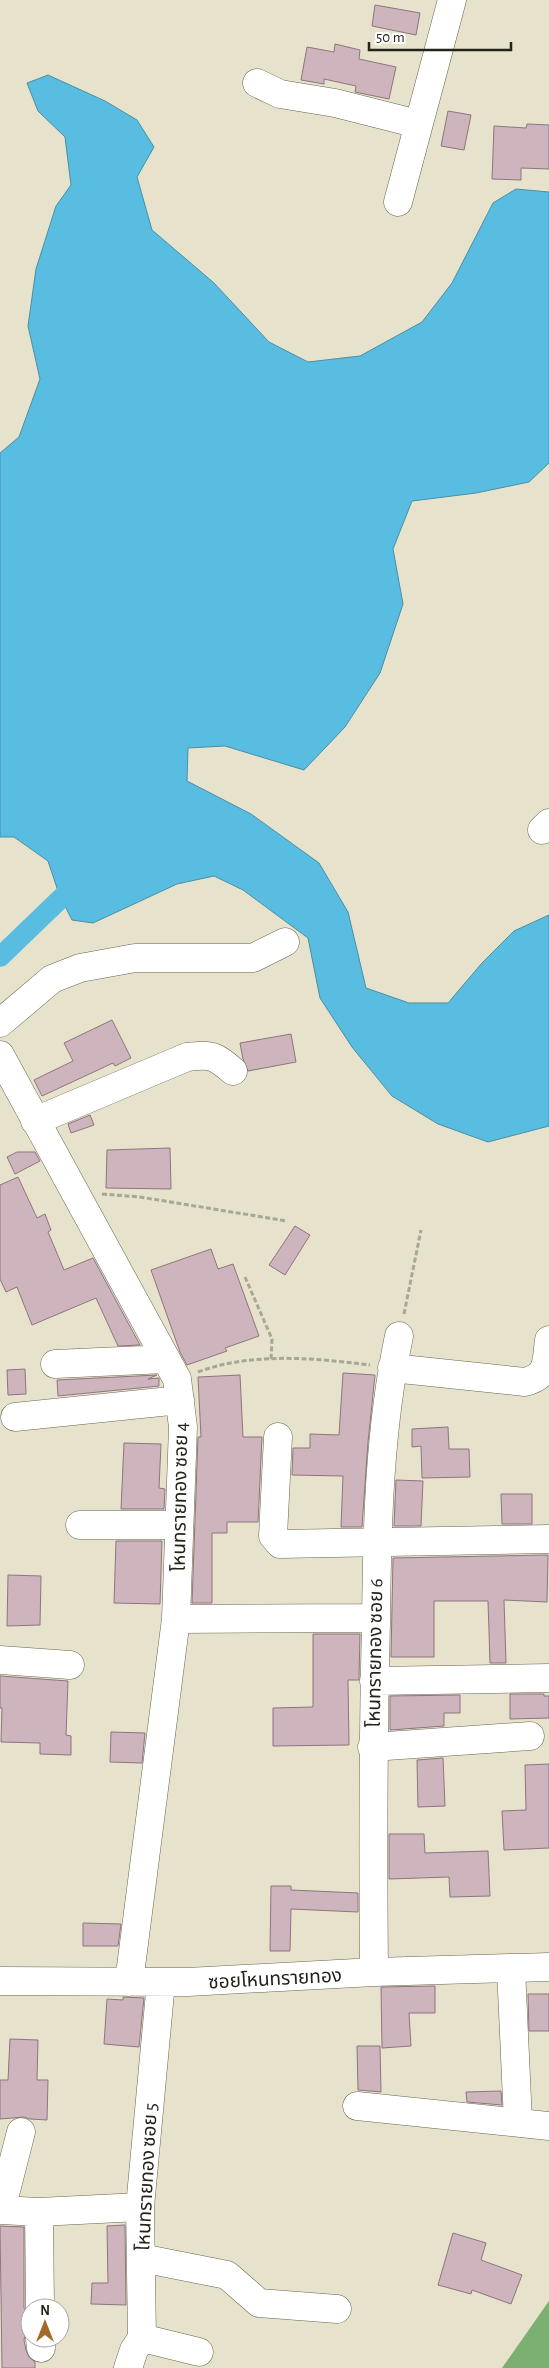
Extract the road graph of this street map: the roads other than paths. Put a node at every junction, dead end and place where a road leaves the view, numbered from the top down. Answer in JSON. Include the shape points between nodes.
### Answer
{"nodes":[{"id":1,"x":452,"y":0,"type":"edge"},
{"id":2,"x":257,"y":83,"type":"dead end"},
{"id":3,"x":418,"y":124,"type":"junction"},
{"id":4,"x":398,"y":202,"type":"dead end"},
{"id":5,"x":285,"y":942,"type":"dead end"},
{"id":6,"x":0,"y":1023,"type":"edge"},
{"id":7,"x":0,"y":1055,"type":"edge"},
{"id":8,"x":233,"y":1071,"type":"dead end"},
{"id":9,"x":35,"y":1121,"type":"junction"},
{"id":10,"x":399,"y":1336,"type":"road end"},
{"id":11,"x":549,"y":1340,"type":"edge"},
{"id":12,"x":55,"y":1364,"type":"dead end"},
{"id":13,"x":392,"y":1368,"type":"junction"},
{"id":14,"x":174,"y":1380,"type":"junction"},
{"id":15,"x":15,"y":1417,"type":"dead end"},
{"id":16,"x":278,"y":1437,"type":"dead end"},
{"id":17,"x":80,"y":1525,"type":"dead end"},
{"id":18,"x":179,"y":1525,"type":"junction"},
{"id":19,"x":549,"y":1538,"type":"edge"},
{"id":20,"x":376,"y":1543,"type":"junction"},
{"id":21,"x":376,"y":1618,"type":"junction"},
{"id":22,"x":176,"y":1619,"type":"junction"},
{"id":23,"x":0,"y":1660,"type":"edge"},
{"id":24,"x":70,"y":1665,"type":"dead end"},
{"id":25,"x":549,"y":1678,"type":"edge"},
{"id":26,"x":374,"y":1681,"type":"junction"},
{"id":27,"x":530,"y":1736,"type":"dead end"},
{"id":28,"x":372,"y":1747,"type":"junction"},
{"id":29,"x":549,"y":1967,"type":"edge"},
{"id":30,"x":510,"y":1968,"type":"junction"},
{"id":31,"x":374,"y":1972,"type":"junction"},
{"id":32,"x":0,"y":1982,"type":"edge"},
{"id":33,"x":129,"y":1982,"type":"junction"},
{"id":34,"x":161,"y":1982,"type":"junction"},
{"id":35,"x":357,"y":2106,"type":"dead end"},
{"id":36,"x":518,"y":2122,"type":"junction"},
{"id":37,"x":549,"y":2126,"type":"edge"},
{"id":38,"x":21,"y":2132,"type":"dead end"},
{"id":39,"x":140,"y":2207,"type":"junction"},
{"id":40,"x":0,"y":2210,"type":"edge"},
{"id":41,"x":39,"y":2212,"type":"junction"},
{"id":42,"x":141,"y":2258,"type":"junction"},
{"id":43,"x":40,"y":2298,"type":"edge"},
{"id":44,"x":337,"y":2309,"type":"dead end"},
{"id":45,"x":142,"y":2338,"type":"junction"},
{"id":46,"x":199,"y":2352,"type":"dead end"},
{"id":47,"x":128,"y":2368,"type":"edge"}],
"edges":[{"from":1,"to":3,"type":"street"},
{"from":2,"to":3,"type":"street","via":[[280,94],[335,103]]},
{"from":3,"to":4,"type":"street"},
{"from":5,"to":6,"type":"street","via":[[253,958],[136,958],[80,968],[52,978]]},
{"from":7,"to":9,"type":"street","name":"โหนทรายทอง ซอย 4"},
{"from":8,"to":9,"type":"street","via":[[217,1057],[188,1057]]},
{"from":9,"to":14,"type":"street","name":"โหนทรายทอง ซอย 4"},
{"from":10,"to":13,"type":"street","name":"โหนทรายทอง ซอย 6"},
{"from":11,"to":13,"type":"street","via":[[545,1370],[540,1376],[525,1382]]},
{"from":12,"to":14,"type":"street"},
{"from":13,"to":20,"type":"street","name":"โหนทรายทอง ซอย 6","via":[[383,1431]]},
{"from":14,"to":15,"type":"street"},
{"from":14,"to":18,"type":"street","name":"โหนทรายทอง ซอย 4","via":[[183,1427]]},
{"from":16,"to":20,"type":"street","via":[[275,1541],[286,1545]]},
{"from":17,"to":18,"type":"street"},
{"from":18,"to":22,"type":"street","name":"โหนทรายทอง ซอย 4"},
{"from":19,"to":20,"type":"street"},
{"from":20,"to":21,"type":"street","name":"โหนทรายทอง ซอย 6"},
{"from":21,"to":22,"type":"street"},
{"from":21,"to":26,"type":"street","name":"โหนทรายทอง ซอย 6"},
{"from":22,"to":33,"type":"street","name":"โหนทรายทอง ซอย 4"},
{"from":23,"to":24,"type":"street"},
{"from":25,"to":26,"type":"street"},
{"from":26,"to":28,"type":"street","name":"โหนทรายทอง ซอย 6"},
{"from":27,"to":28,"type":"street"},
{"from":28,"to":31,"type":"street","name":"โหนทรายทอง ซอย 6"},
{"from":29,"to":30,"type":"street","name":"ซอยโหนทรายทอง"},
{"from":30,"to":31,"type":"street","name":"ซอยโหนทรายทอง"},
{"from":30,"to":36,"type":"street"},
{"from":31,"to":34,"type":"street","name":"ซอยโหนทรายทอง"},
{"from":32,"to":33,"type":"street","name":"ซอยโหนทรายทอง"},
{"from":33,"to":34,"type":"street","name":"ซอยโหนทรายทอง"},
{"from":34,"to":39,"type":"street","name":"โหนทรายทอง ซอย 5"},
{"from":35,"to":36,"type":"street"},
{"from":36,"to":37,"type":"street"},
{"from":38,"to":40,"type":"street"},
{"from":39,"to":41,"type":"street"},
{"from":39,"to":42,"type":"street","name":"โหนทรายทอง ซอย 5"},
{"from":40,"to":41,"type":"street"},
{"from":41,"to":43,"type":"street"},
{"from":42,"to":44,"type":"street","via":[[228,2275],[259,2303]]},
{"from":42,"to":45,"type":"street","name":"โหนทรายทอง ซอย 5"},
{"from":45,"to":46,"type":"street"},
{"from":45,"to":47,"type":"street","name":"โหนทรายทอง ซอย 5"}]}
